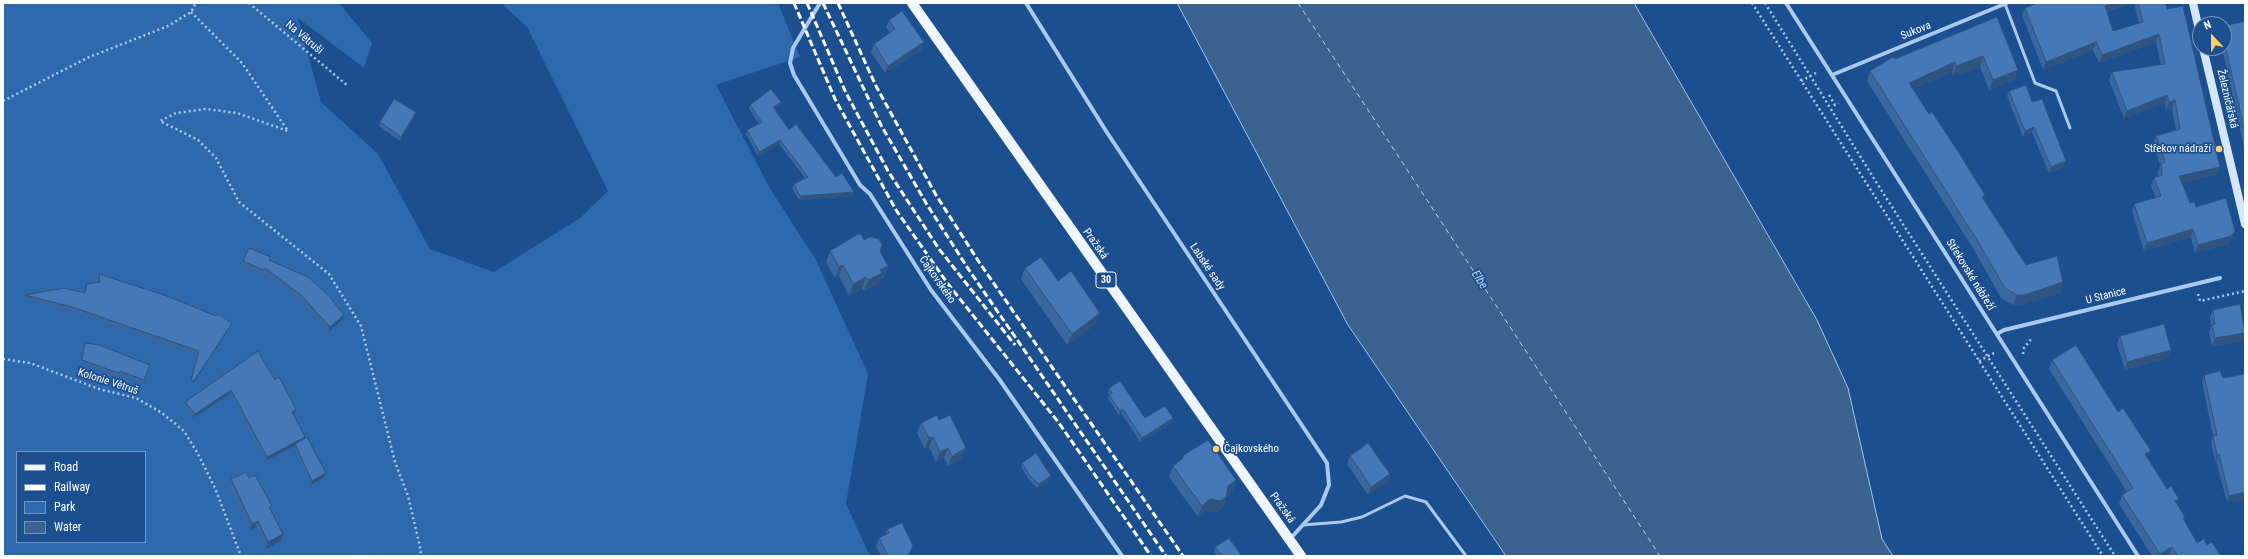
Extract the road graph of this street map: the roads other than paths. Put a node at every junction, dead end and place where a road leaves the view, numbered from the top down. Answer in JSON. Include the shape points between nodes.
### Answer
{"nodes":[{"id":1,"x":820,"y":3,"type":"edge"},
{"id":2,"x":912,"y":3,"type":"edge"},
{"id":3,"x":1026,"y":3,"type":"edge"},
{"id":4,"x":1786,"y":3,"type":"edge"},
{"id":5,"x":2193,"y":3,"type":"edge"},
{"id":6,"x":2006,"y":4,"type":"edge"},
{"id":7,"x":2196,"y":16,"type":"edge"},
{"id":8,"x":2205,"y":56,"type":"edge"},
{"id":9,"x":1832,"y":75,"type":"junction"},
{"id":10,"x":2070,"y":128,"type":"dead end"},
{"id":11,"x":2245,"y":224,"type":"edge"},
{"id":12,"x":2220,"y":278,"type":"dead end"},
{"id":13,"x":1997,"y":334,"type":"junction"},
{"id":14,"x":1304,"y":525,"type":"junction"},
{"id":15,"x":1290,"y":540,"type":"junction"},
{"id":16,"x":1122,"y":556,"type":"edge"},
{"id":17,"x":1301,"y":556,"type":"edge"},
{"id":18,"x":1466,"y":556,"type":"edge"},
{"id":19,"x":2138,"y":556,"type":"edge"}],
"edges":[{"from":1,"to":16,"type":"street","name":"Čajkovského","via":[[793,48],[790,63],[794,75],[860,185],[870,194],[931,290],[994,373]]},
{"from":2,"to":15,"type":"main road","name":"Pražská","number":"30"},
{"from":3,"to":14,"type":"street","name":"Labské sady","via":[[1106,131],[1327,463],[1329,485],[1321,505]]},
{"from":4,"to":9,"type":"street","name":"Střekovské nábřeží"},
{"from":5,"to":7,"type":"main road"},
{"from":6,"to":9,"type":"street","name":"Sukova"},
{"from":6,"to":10,"type":"lane","via":[[2035,83],[2056,92]]},
{"from":8,"to":11,"type":"main road","name":"Železničářská"},
{"from":9,"to":13,"type":"street","name":"Střekovské nábřeží"},
{"from":12,"to":13,"type":"street","name":"U Stanice","via":[[2004,330]]},
{"from":13,"to":19,"type":"street","name":"Střekovské nábřeží"},
{"from":14,"to":15,"type":"street","name":"Labské sady"},
{"from":14,"to":18,"type":"lane","via":[[1341,522],[1362,517],[1405,496],[1426,502]]},
{"from":15,"to":17,"type":"main road","name":"Pražská","number":"30"}]}
